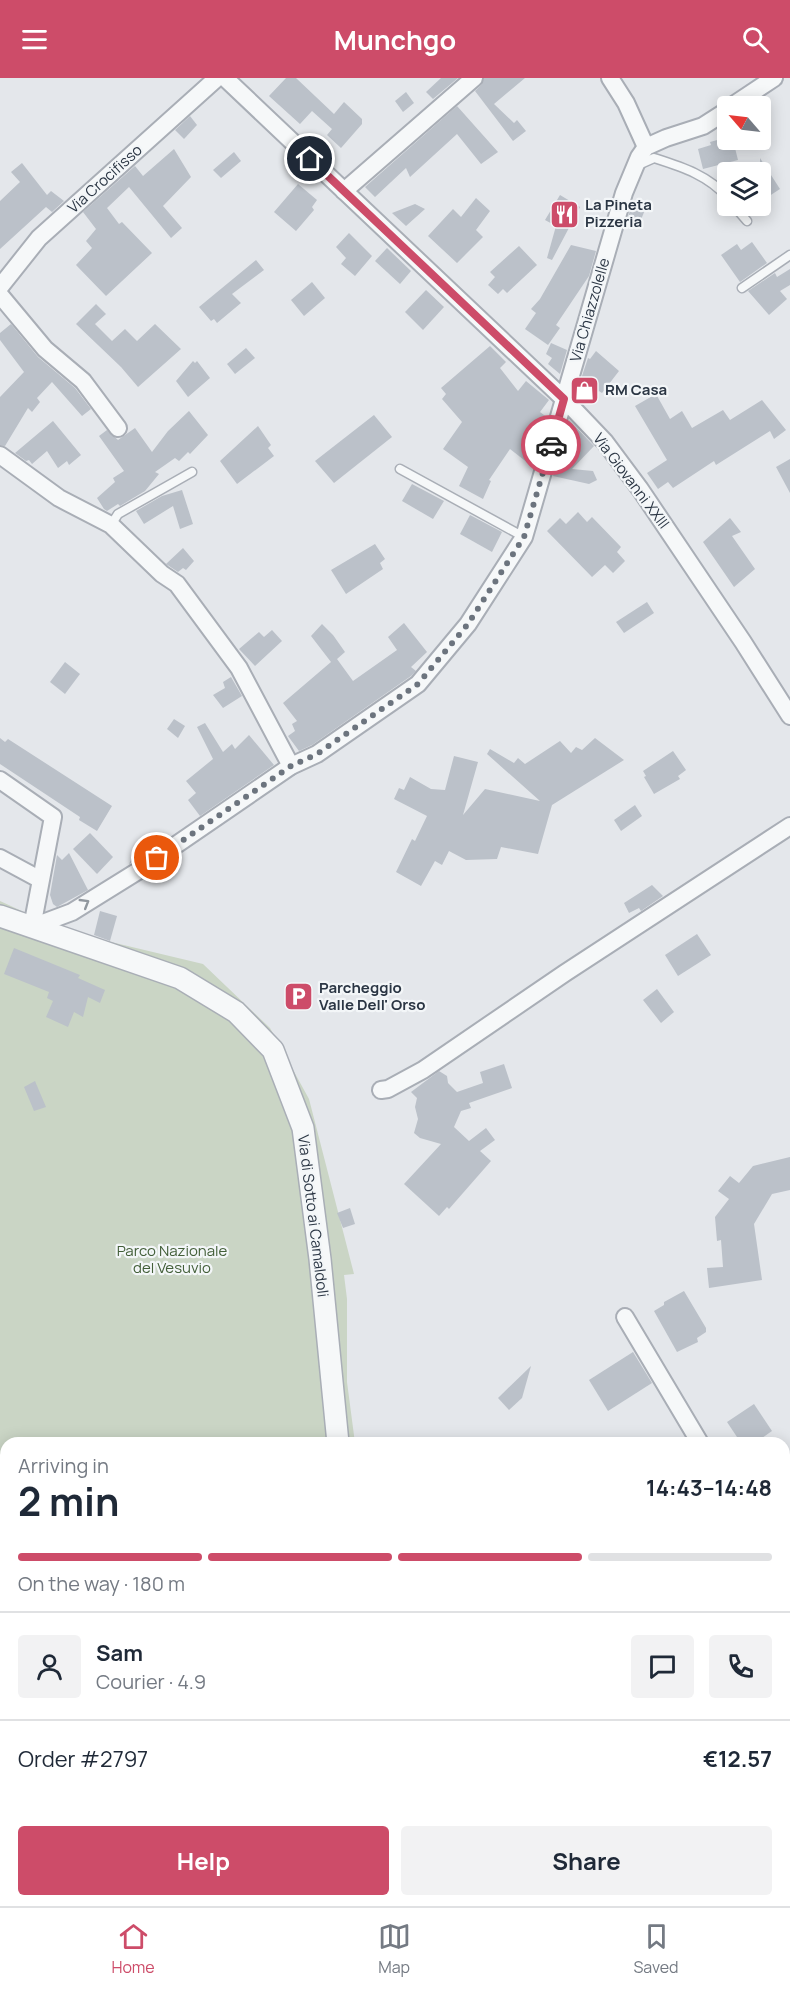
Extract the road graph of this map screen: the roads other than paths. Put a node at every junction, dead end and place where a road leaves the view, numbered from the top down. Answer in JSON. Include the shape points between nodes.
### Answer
{"nodes":[{"id":1,"x":217,"y":78,"type":"edge"},
{"id":2,"x":225,"y":78,"type":"edge"},
{"id":3,"x":474,"y":78,"type":"edge"},
{"id":4,"x":610,"y":78,"type":"edge"},
{"id":5,"x":774,"y":78,"type":"edge"},
{"id":6,"x":747,"y":96,"type":"edge"},
{"id":7,"x":717,"y":117,"type":"edge"},
{"id":8,"x":646,"y":147,"type":"junction"},
{"id":9,"x":635,"y":166,"type":"junction"},
{"id":10,"x":717,"y":186,"type":"edge"},
{"id":11,"x":344,"y":191,"type":"junction"},
{"id":12,"x":743,"y":216,"type":"edge"},
{"id":13,"x":747,"y":220,"type":"dead end"},
{"id":14,"x":790,"y":255,"type":"edge"},
{"id":15,"x":0,"y":287,"type":"edge"},
{"id":16,"x":742,"y":288,"type":"dead end"},
{"id":17,"x":0,"y":295,"type":"edge"},
{"id":18,"x":564,"y":399,"type":"junction"},
{"id":19,"x":118,"y":428,"type":"dead end"},
{"id":20,"x":0,"y":455,"type":"edge"},
{"id":21,"x":400,"y":469,"type":"dead end"},
{"id":22,"x":192,"y":472,"type":"dead end"},
{"id":23,"x":111,"y":525,"type":"junction"},
{"id":24,"x":524,"y":537,"type":"junction"},
{"id":25,"x":790,"y":716,"type":"edge"},
{"id":26,"x":291,"y":766,"type":"junction"},
{"id":27,"x":0,"y":780,"type":"edge"},
{"id":28,"x":790,"y":826,"type":"edge"},
{"id":29,"x":0,"y":858,"type":"edge"},
{"id":30,"x":39,"y":879,"type":"junction"},
{"id":31,"x":0,"y":916,"type":"edge"},
{"id":32,"x":32,"y":927,"type":"junction"},
{"id":33,"x":381,"y":1090,"type":"dead end"},
{"id":34,"x":625,"y":1317,"type":"dead end"},
{"id":35,"x":337,"y":1437,"type":"edge"},
{"id":36,"x":696,"y":1437,"type":"edge"}],
"edges":[{"from":1,"to":15,"type":"street","name":"Via Crocifisso","via":[[39,237]]},
{"from":2,"to":11,"type":"street","name":"Via Giovanni XXIII"},
{"from":3,"to":11,"type":"street"},
{"from":4,"to":8,"type":"street"},
{"from":5,"to":6,"type":"street"},
{"from":7,"to":8,"type":"street"},
{"from":8,"to":9,"type":"street","name":"Via Chiazzolelle"},
{"from":9,"to":10,"type":"lane","via":[[654,158],[688,169]]},
{"from":9,"to":18,"type":"street","name":"Via Chiazzolelle"},
{"from":11,"to":18,"type":"street","name":"Via Giovanni XXIII"},
{"from":12,"to":13,"type":"lane"},
{"from":14,"to":16,"type":"lane"},
{"from":17,"to":19,"type":"street","via":[[45,349],[83,381]]},
{"from":18,"to":24,"type":"street","name":"Via Chiazzolelle"},
{"from":18,"to":25,"type":"street","name":"Via Giovanni XXIII","via":[[605,442],[640,489]]},
{"from":20,"to":23,"type":"street","via":[[58,498]]},
{"from":21,"to":24,"type":"lane"},
{"from":22,"to":23,"type":"lane","via":[[118,514]]},
{"from":23,"to":26,"type":"street","via":[[177,584],[239,668]]},
{"from":24,"to":26,"type":"street","name":"Via Chiazzolelle","via":[[468,624],[418,684],[317,754]]},
{"from":32,"to":26,"type":"street","name":"Via Chiazzolelle","one_way":true,"via":[[72,912],[138,871]]},
{"from":27,"to":30,"type":"street","via":[[53,817]]},
{"from":28,"to":33,"type":"street","via":[[423,1070]]},
{"from":29,"to":30,"type":"street"},
{"from":30,"to":32,"type":"street"},
{"from":31,"to":32,"type":"street","name":"Via di Sotto ai Camaldoli"},
{"from":32,"to":35,"type":"street","name":"Via di Sotto ai Camaldoli","via":[[180,978],[237,1012],[273,1050],[303,1128]]},
{"from":34,"to":36,"type":"street"}]}
